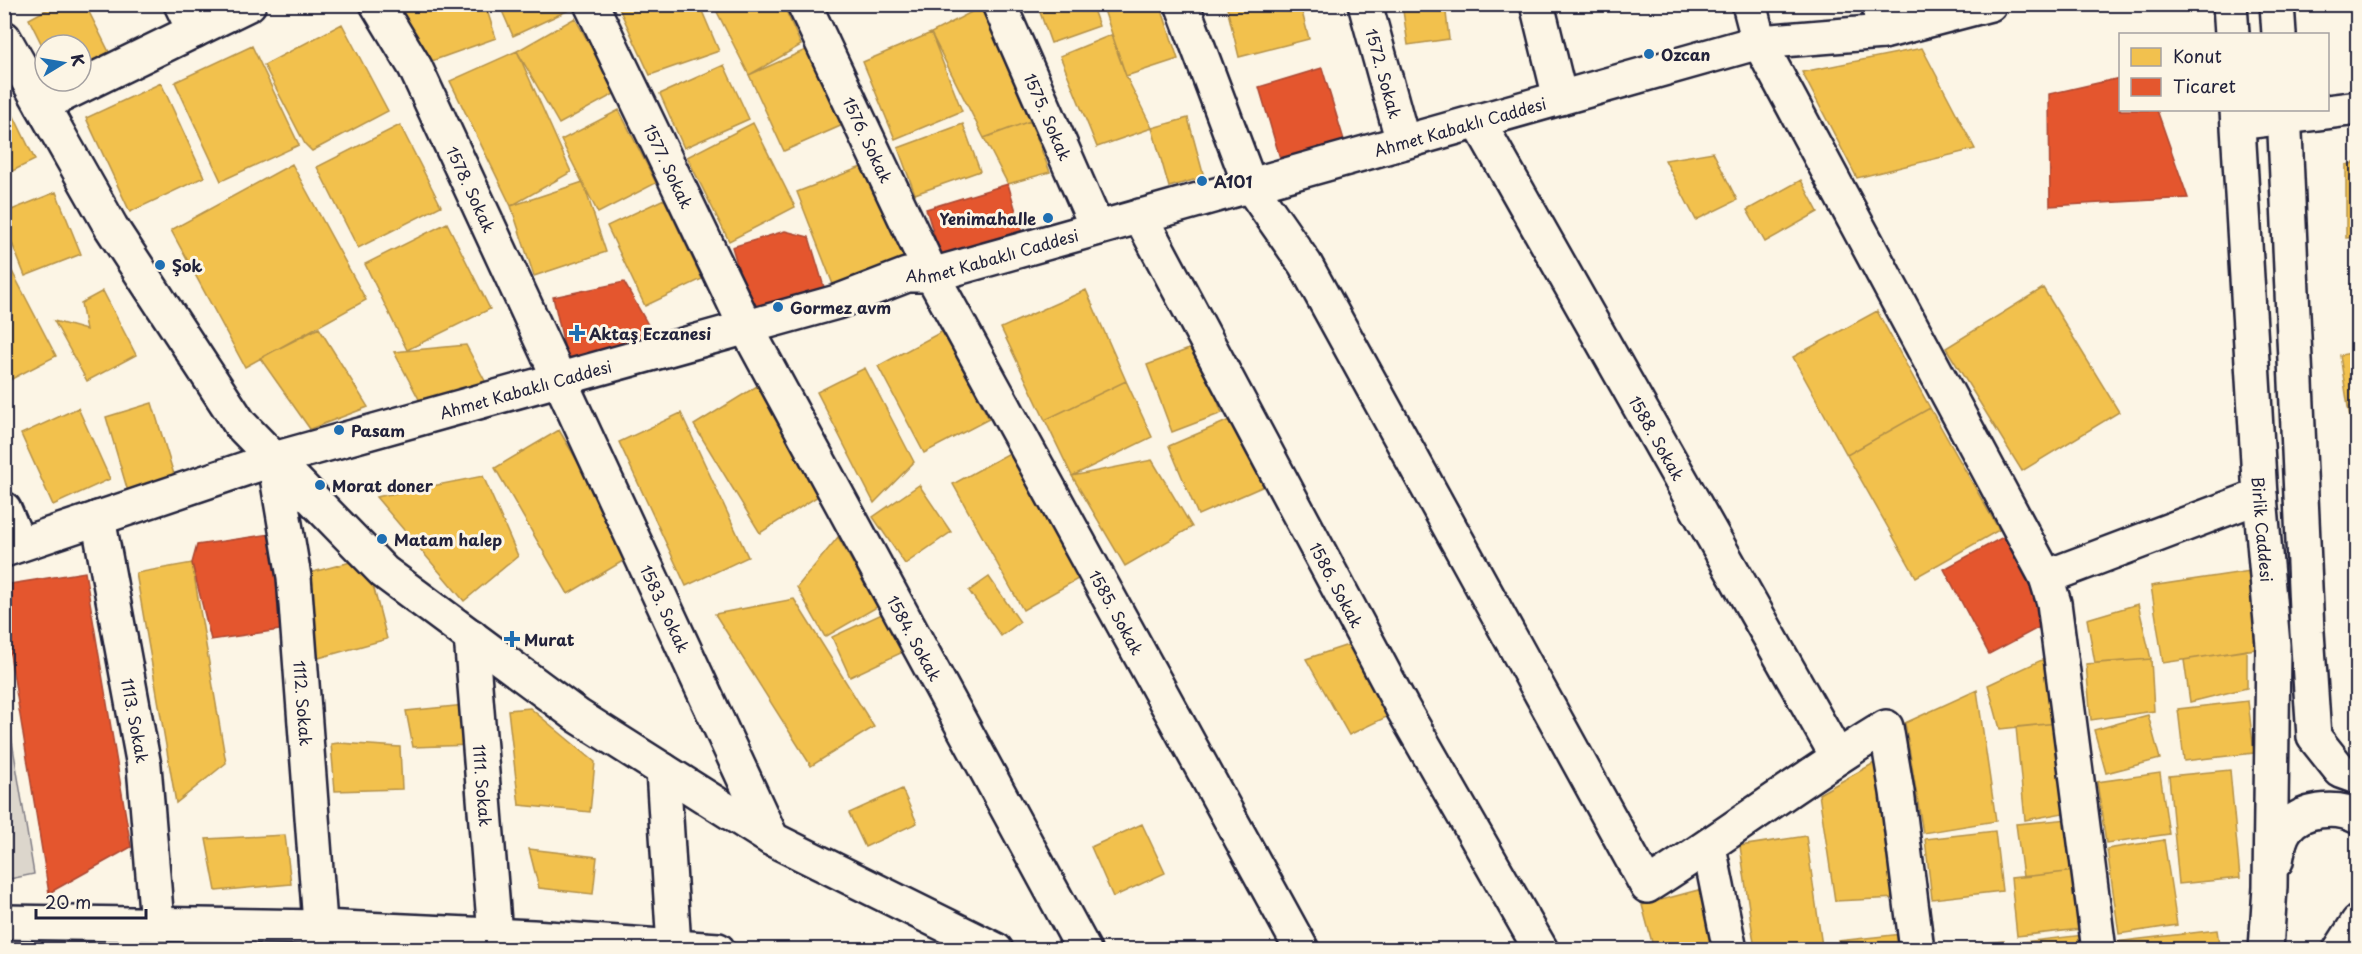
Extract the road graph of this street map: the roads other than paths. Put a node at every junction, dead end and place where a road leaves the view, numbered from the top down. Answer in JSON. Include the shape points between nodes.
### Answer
{"nodes":[{"id":1,"x":249,"y":4,"type":"edge"},
{"id":2,"x":377,"y":4,"type":"edge"},
{"id":3,"x":591,"y":4,"type":"edge"},
{"id":4,"x":804,"y":4,"type":"edge"},
{"id":5,"x":999,"y":4,"type":"edge"},
{"id":6,"x":1182,"y":4,"type":"edge"},
{"id":7,"x":1365,"y":4,"type":"edge"},
{"id":8,"x":1538,"y":4,"type":"edge"},
{"id":9,"x":1749,"y":4,"type":"edge"},
{"id":10,"x":1990,"y":4,"type":"edge"},
{"id":11,"x":2230,"y":4,"type":"edge"},
{"id":12,"x":2277,"y":4,"type":"edge"},
{"id":13,"x":188,"y":18,"type":"edge"},
{"id":14,"x":1881,"y":18,"type":"edge"},
{"id":15,"x":2232,"y":33,"type":"edge"},
{"id":16,"x":2279,"y":33,"type":"edge"},
{"id":17,"x":4,"y":38,"type":"edge"},
{"id":18,"x":1760,"y":42,"type":"junction"},
{"id":19,"x":1560,"y":98,"type":"junction"},
{"id":20,"x":42,"y":105,"type":"junction"},
{"id":21,"x":2358,"y":108,"type":"edge"},
{"id":22,"x":2329,"y":110,"type":"edge"},
{"id":23,"x":2314,"y":111,"type":"edge"},
{"id":24,"x":2285,"y":113,"type":"edge"},
{"id":25,"x":2237,"y":116,"type":"edge"},
{"id":26,"x":1478,"y":121,"type":"junction"},
{"id":27,"x":1402,"y":142,"type":"junction"},
{"id":28,"x":1250,"y":185,"type":"junction"},
{"id":29,"x":1140,"y":216,"type":"junction"},
{"id":30,"x":1097,"y":228,"type":"junction"},
{"id":31,"x":932,"y":275,"type":"junction"},
{"id":32,"x":746,"y":327,"type":"junction"},
{"id":33,"x":561,"y":379,"type":"junction"},
{"id":34,"x":274,"y":459,"type":"junction"},
{"id":35,"x":2260,"y":496,"type":"junction"},
{"id":36,"x":4,"y":509,"type":"edge"},
{"id":37,"x":98,"y":518,"type":"junction"},
{"id":38,"x":12,"y":547,"type":"edge"},
{"id":39,"x":2046,"y":577,"type":"junction"},
{"id":40,"x":471,"y":636,"type":"junction"},
{"id":41,"x":1837,"y":756,"type":"junction"},
{"id":42,"x":663,"y":770,"type":"junction"},
{"id":43,"x":2358,"y":777,"type":"edge"},
{"id":44,"x":2358,"y":817,"type":"edge"},
{"id":45,"x":772,"y":839,"type":"junction"},
{"id":46,"x":1709,"y":847,"type":"junction"},
{"id":47,"x":2270,"y":887,"type":"junction"},
{"id":48,"x":4,"y":922,"type":"edge"},
{"id":49,"x":2358,"y":922,"type":"edge"},
{"id":50,"x":157,"y":923,"type":"junction"},
{"id":51,"x":495,"y":935,"type":"junction"},
{"id":52,"x":321,"y":938,"type":"edge"},
{"id":53,"x":674,"y":946,"type":"junction"},
{"id":54,"x":718,"y":950,"type":"edge"},
{"id":55,"x":996,"y":950,"type":"edge"},
{"id":56,"x":1084,"y":950,"type":"edge"},
{"id":57,"x":1302,"y":950,"type":"edge"},
{"id":58,"x":1541,"y":950,"type":"edge"},
{"id":59,"x":1730,"y":950,"type":"edge"},
{"id":60,"x":1917,"y":950,"type":"edge"},
{"id":61,"x":2100,"y":950,"type":"edge"},
{"id":62,"x":2266,"y":950,"type":"edge"},
{"id":63,"x":2340,"y":950,"type":"edge"}],
"edges":[{"from":1,"to":13,"type":"street"},
{"from":2,"to":33,"type":"street","name":"1578. Sokak","via":[[415,67]]},
{"from":3,"to":32,"type":"street","name":"1577. Sokak"},
{"from":4,"to":31,"type":"street","name":"1576. Sokak"},
{"from":5,"to":30,"type":"street","name":"1575. Sokak"},
{"from":6,"to":28,"type":"street"},
{"from":7,"to":27,"type":"street","name":"1572. Sokak"},
{"from":8,"to":19,"type":"street"},
{"from":9,"to":18,"type":"street"},
{"from":10,"to":14,"type":"street","name":"Ahmet Kabaklı Caddesi"},
{"from":11,"to":15,"type":"street"},
{"from":12,"to":16,"type":"street"},
{"from":13,"to":20,"type":"street"},
{"from":14,"to":18,"type":"street","name":"Ahmet Kabaklı Caddesi"},
{"from":17,"to":20,"type":"street"},
{"from":18,"to":19,"type":"street","name":"Ahmet Kabaklı Caddesi"},
{"from":18,"to":39,"type":"street"},
{"from":19,"to":26,"type":"street","name":"Ahmet Kabaklı Caddesi"},
{"from":20,"to":34,"type":"street","via":[[111,227],[240,424]]},
{"from":21,"to":22,"type":"street"},
{"from":23,"to":24,"type":"street"},
{"from":24,"to":25,"type":"street"},
{"from":24,"to":43,"type":"street","via":[[2314,737],[2341,771]]},
{"from":25,"to":35,"type":"street","name":"Birlik Caddesi"},
{"from":26,"to":27,"type":"street","name":"Ahmet Kabaklı Caddesi"},
{"from":26,"to":41,"type":"street","name":"1588. Sokak"},
{"from":27,"to":28,"type":"street","name":"Ahmet Kabaklı Caddesi"},
{"from":28,"to":29,"type":"street","name":"Ahmet Kabaklı Caddesi"},
{"from":28,"to":46,"type":"street","via":[[1305,264],[1647,886]]},
{"from":29,"to":30,"type":"street","name":"Ahmet Kabaklı Caddesi"},
{"from":29,"to":58,"type":"street","name":"1586. Sokak","via":[[1403,709]]},
{"from":30,"to":31,"type":"street","name":"Ahmet Kabaklı Caddesi"},
{"from":31,"to":32,"type":"street","name":"Ahmet Kabaklı Caddesi","via":[[907,275],[837,302]]},
{"from":31,"to":57,"type":"street","name":"1585. Sokak"},
{"from":32,"to":33,"type":"street","name":"Ahmet Kabaklı Caddesi"},
{"from":32,"to":56,"type":"street","name":"1584. Sokak"},
{"from":33,"to":34,"type":"street","name":"Ahmet Kabaklı Caddesi"},
{"from":33,"to":45,"type":"street","name":"1583. Sokak"},
{"from":34,"to":37,"type":"street","name":"Ahmet Kabaklı Caddesi"},
{"from":34,"to":40,"type":"street","via":[[384,572]]},
{"from":34,"to":52,"type":"street","name":"1112. Sokak","via":[[294,577]]},
{"from":35,"to":39,"type":"street"},
{"from":35,"to":47,"type":"street","name":"Birlik Caddesi","via":[[2273,645]]},
{"from":36,"to":38,"type":"street"},
{"from":37,"to":38,"type":"street","name":"Ahmet Kabaklı Caddesi"},
{"from":37,"to":50,"type":"street","name":"1113. Sokak","via":[[144,766]]},
{"from":39,"to":61,"type":"street","via":[[2054,603]]},
{"from":40,"to":42,"type":"street","via":[[578,716]]},
{"from":40,"to":51,"type":"street","name":"1111. Sokak"},
{"from":41,"to":46,"type":"street"},
{"from":41,"to":60,"type":"street","via":[[1886,727]]},
{"from":42,"to":45,"type":"street"},
{"from":42,"to":53,"type":"street"},
{"from":44,"to":47,"type":"street","via":[[2323,811],[2296,819],[2281,837]]},
{"from":45,"to":55,"type":"street"},
{"from":46,"to":59,"type":"street"},
{"from":47,"to":62,"type":"street","name":"Birlik Caddesi"},
{"from":48,"to":50,"type":"street"},
{"from":49,"to":63,"type":"street"},
{"from":50,"to":52,"type":"street"},
{"from":51,"to":52,"type":"street"},
{"from":51,"to":53,"type":"street"},
{"from":53,"to":54,"type":"street"}]}
